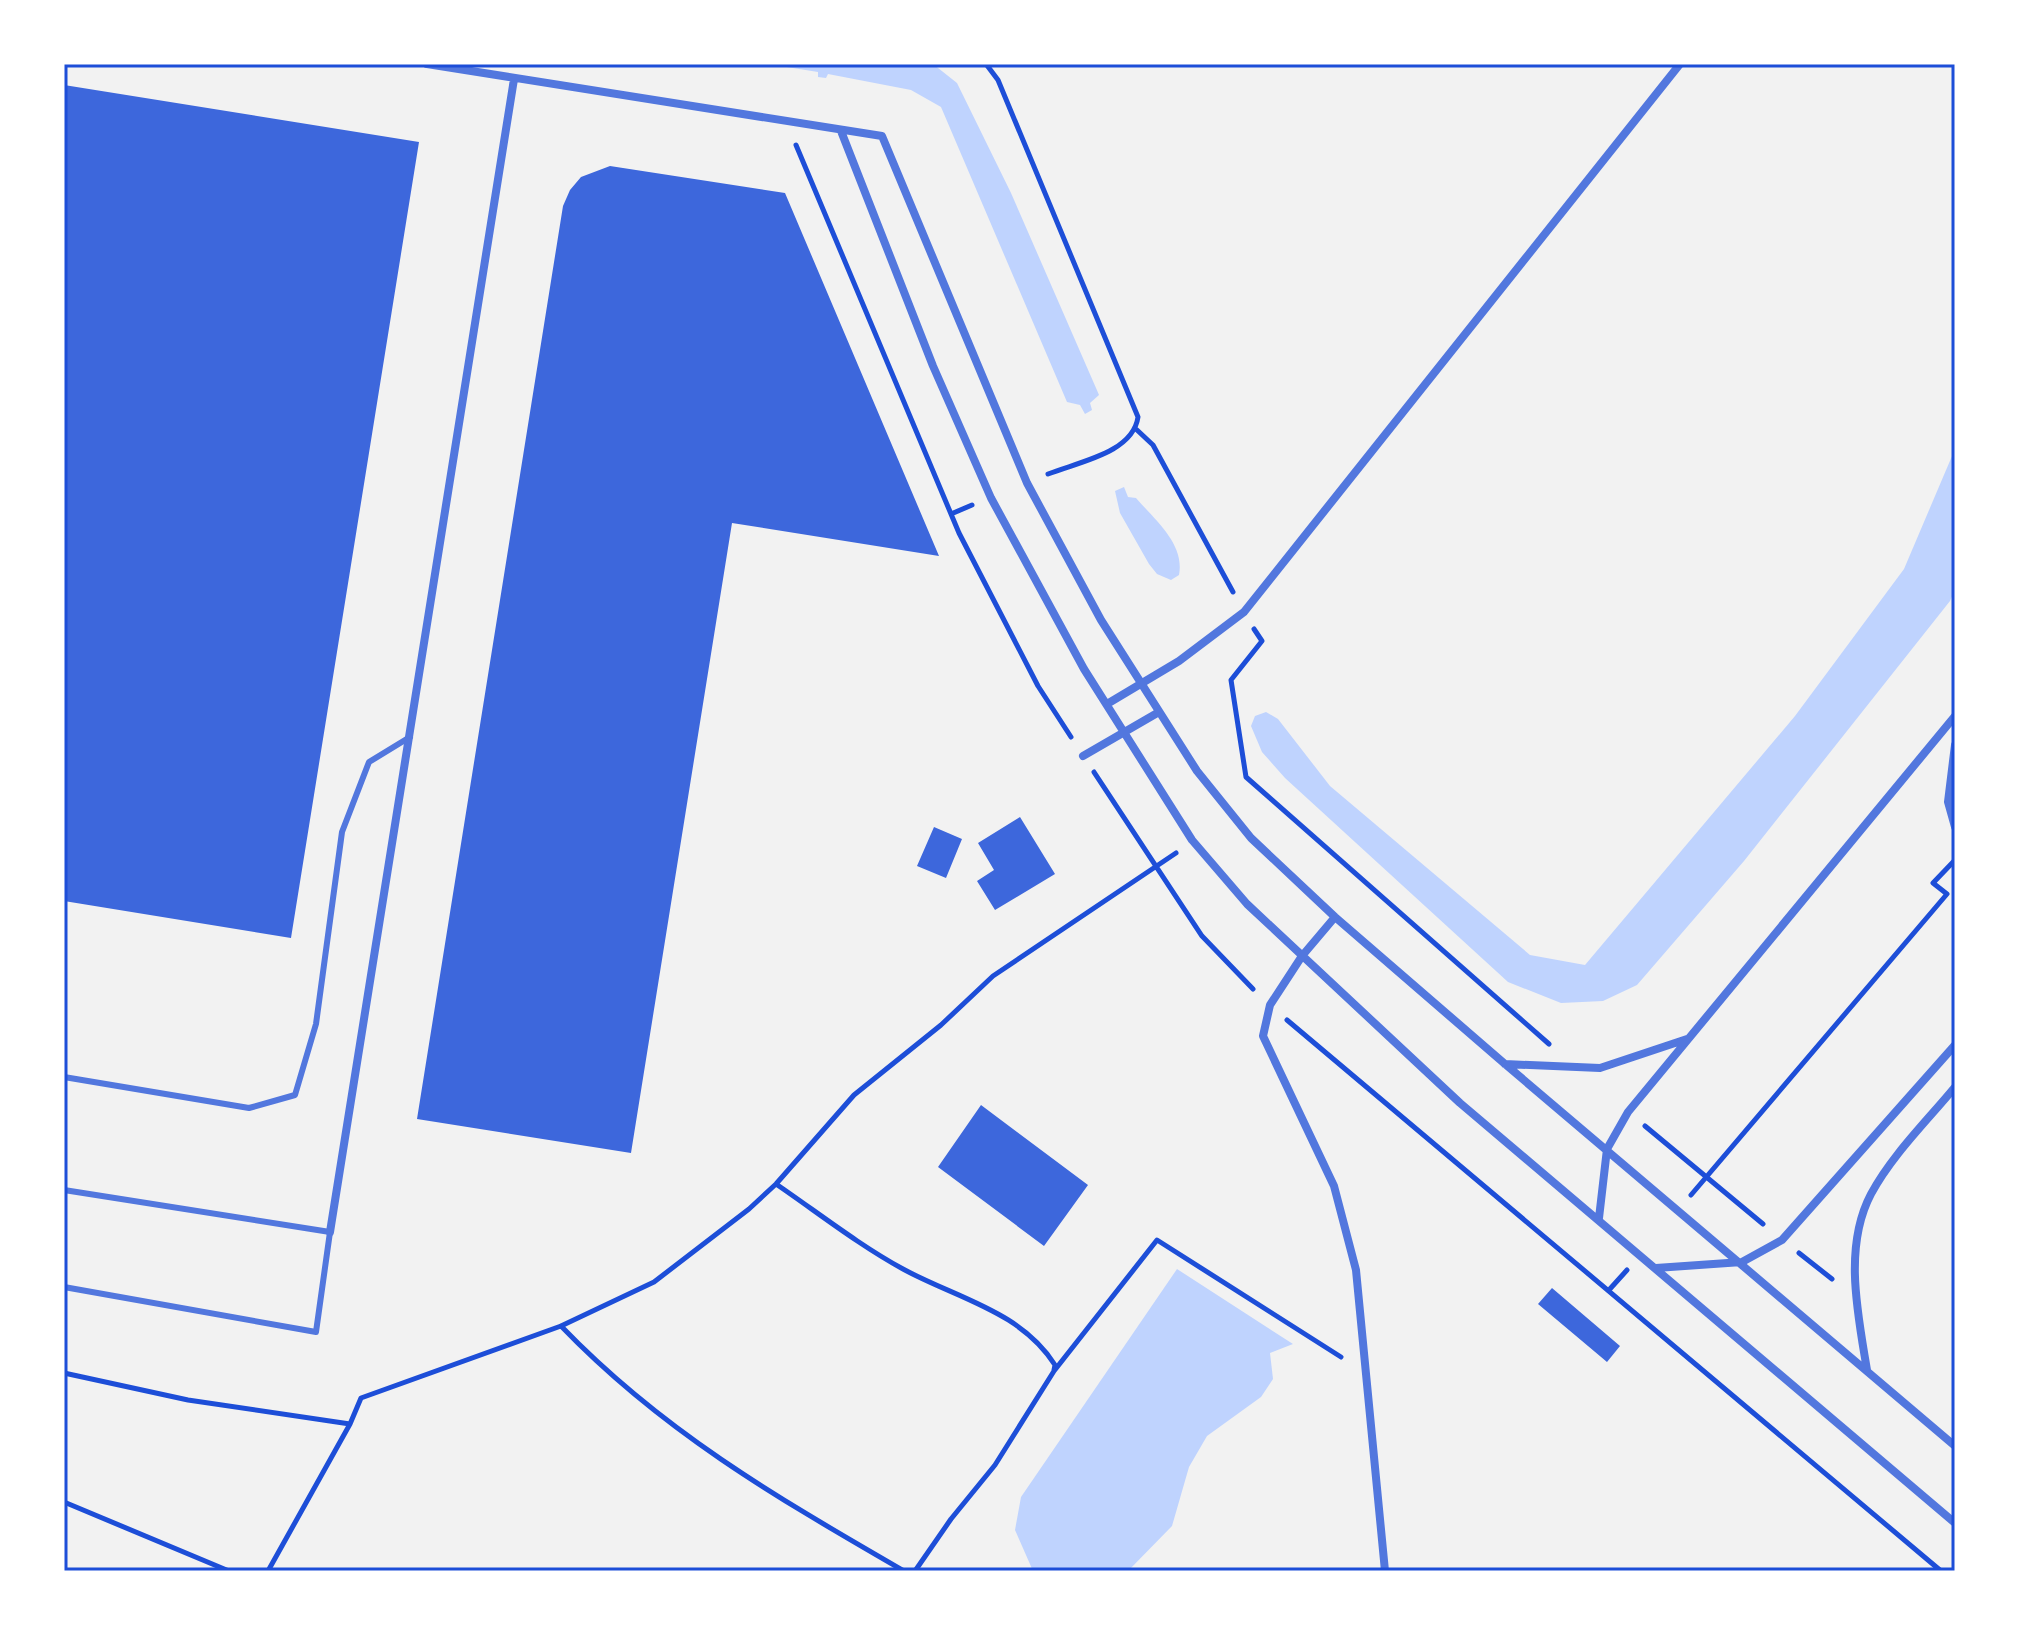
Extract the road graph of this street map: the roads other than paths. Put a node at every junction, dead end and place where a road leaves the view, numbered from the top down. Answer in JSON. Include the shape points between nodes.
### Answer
{"nodes":[{"id":1,"x":427,"y":64,"type":"edge"},
{"id":2,"x":1680,"y":64,"type":"edge"},
{"id":3,"x":514,"y":79,"type":"junction"},
{"id":4,"x":841,"y":131,"type":"junction"},
{"id":5,"x":1142,"y":685,"type":"junction"},
{"id":6,"x":1107,"y":704,"type":"junction"},
{"id":7,"x":1159,"y":712,"type":"junction"},
{"id":8,"x":1955,"y":716,"type":"edge"},
{"id":9,"x":1123,"y":732,"type":"junction"},
{"id":10,"x":410,"y":737,"type":"junction"},
{"id":11,"x":1955,"y":745,"type":"edge"},
{"id":12,"x":1083,"y":756,"type":"road end"},
{"id":13,"x":1955,"y":827,"type":"edge"},
{"id":14,"x":1335,"y":917,"type":"junction"},
{"id":15,"x":1302,"y":956,"type":"junction"},
{"id":16,"x":1687,"y":1038,"type":"junction"},
{"id":17,"x":1955,"y":1045,"type":"edge"},
{"id":18,"x":1505,"y":1064,"type":"junction"},
{"id":19,"x":64,"y":1077,"type":"edge"},
{"id":20,"x":1955,"y":1087,"type":"edge"},
{"id":21,"x":1607,"y":1149,"type":"junction"},
{"id":22,"x":64,"y":1190,"type":"edge"},
{"id":23,"x":1599,"y":1218,"type":"junction"},
{"id":24,"x":330,"y":1232,"type":"junction"},
{"id":25,"x":1742,"y":1262,"type":"junction"},
{"id":26,"x":1656,"y":1268,"type":"junction"},
{"id":27,"x":64,"y":1287,"type":"edge"},
{"id":28,"x":1867,"y":1371,"type":"junction"},
{"id":29,"x":1955,"y":1446,"type":"edge"},
{"id":30,"x":1955,"y":1523,"type":"edge"},
{"id":31,"x":1385,"y":1571,"type":"edge"}],
"edges":[{"from":1,"to":3,"type":"street"},
{"from":2,"to":5,"type":"street","via":[[1244,612]]},
{"from":3,"to":4,"type":"street"},
{"from":3,"to":10,"type":"street"},
{"from":4,"to":5,"type":"street","via":[[882,136],[1027,483]]},
{"from":4,"to":6,"type":"street","via":[[991,498]]},
{"from":5,"to":6,"type":"street"},
{"from":5,"to":7,"type":"street"},
{"from":6,"to":9,"type":"street"},
{"from":7,"to":9,"type":"street"},
{"from":7,"to":14,"type":"street","via":[[1197,771],[1251,838]]},
{"from":8,"to":16,"type":"street"},
{"from":9,"to":12,"type":"street"},
{"from":9,"to":15,"type":"street","via":[[1192,840],[1247,904]]},
{"from":10,"to":19,"type":"lane","via":[[369,762],[342,832],[316,1024],[295,1095],[249,1108]]},
{"from":10,"to":24,"type":"street"},
{"from":11,"to":13,"type":"street","via":[[1948,802]]},
{"from":14,"to":15,"type":"street"},
{"from":14,"to":18,"type":"street"},
{"from":15,"to":23,"type":"street","via":[[1460,1103]]},
{"from":15,"to":31,"type":"street","via":[[1270,1005],[1263,1036],[1334,1186],[1356,1270]]},
{"from":16,"to":18,"type":"street","via":[[1617,1064],[1578,1069]]},
{"from":16,"to":21,"type":"street","via":[[1628,1112]]},
{"from":17,"to":25,"type":"street","via":[[1782,1240]]},
{"from":18,"to":21,"type":"street"},
{"from":20,"to":28,"type":"street","via":[[1870,1195],[1858,1236],[1855,1297]]},
{"from":21,"to":23,"type":"street"},
{"from":21,"to":25,"type":"street"},
{"from":22,"to":24,"type":"lane"},
{"from":23,"to":26,"type":"street"},
{"from":24,"to":27,"type":"lane","via":[[316,1332]]},
{"from":25,"to":26,"type":"street"},
{"from":25,"to":28,"type":"street"},
{"from":26,"to":30,"type":"street"},
{"from":28,"to":29,"type":"street"}]}
